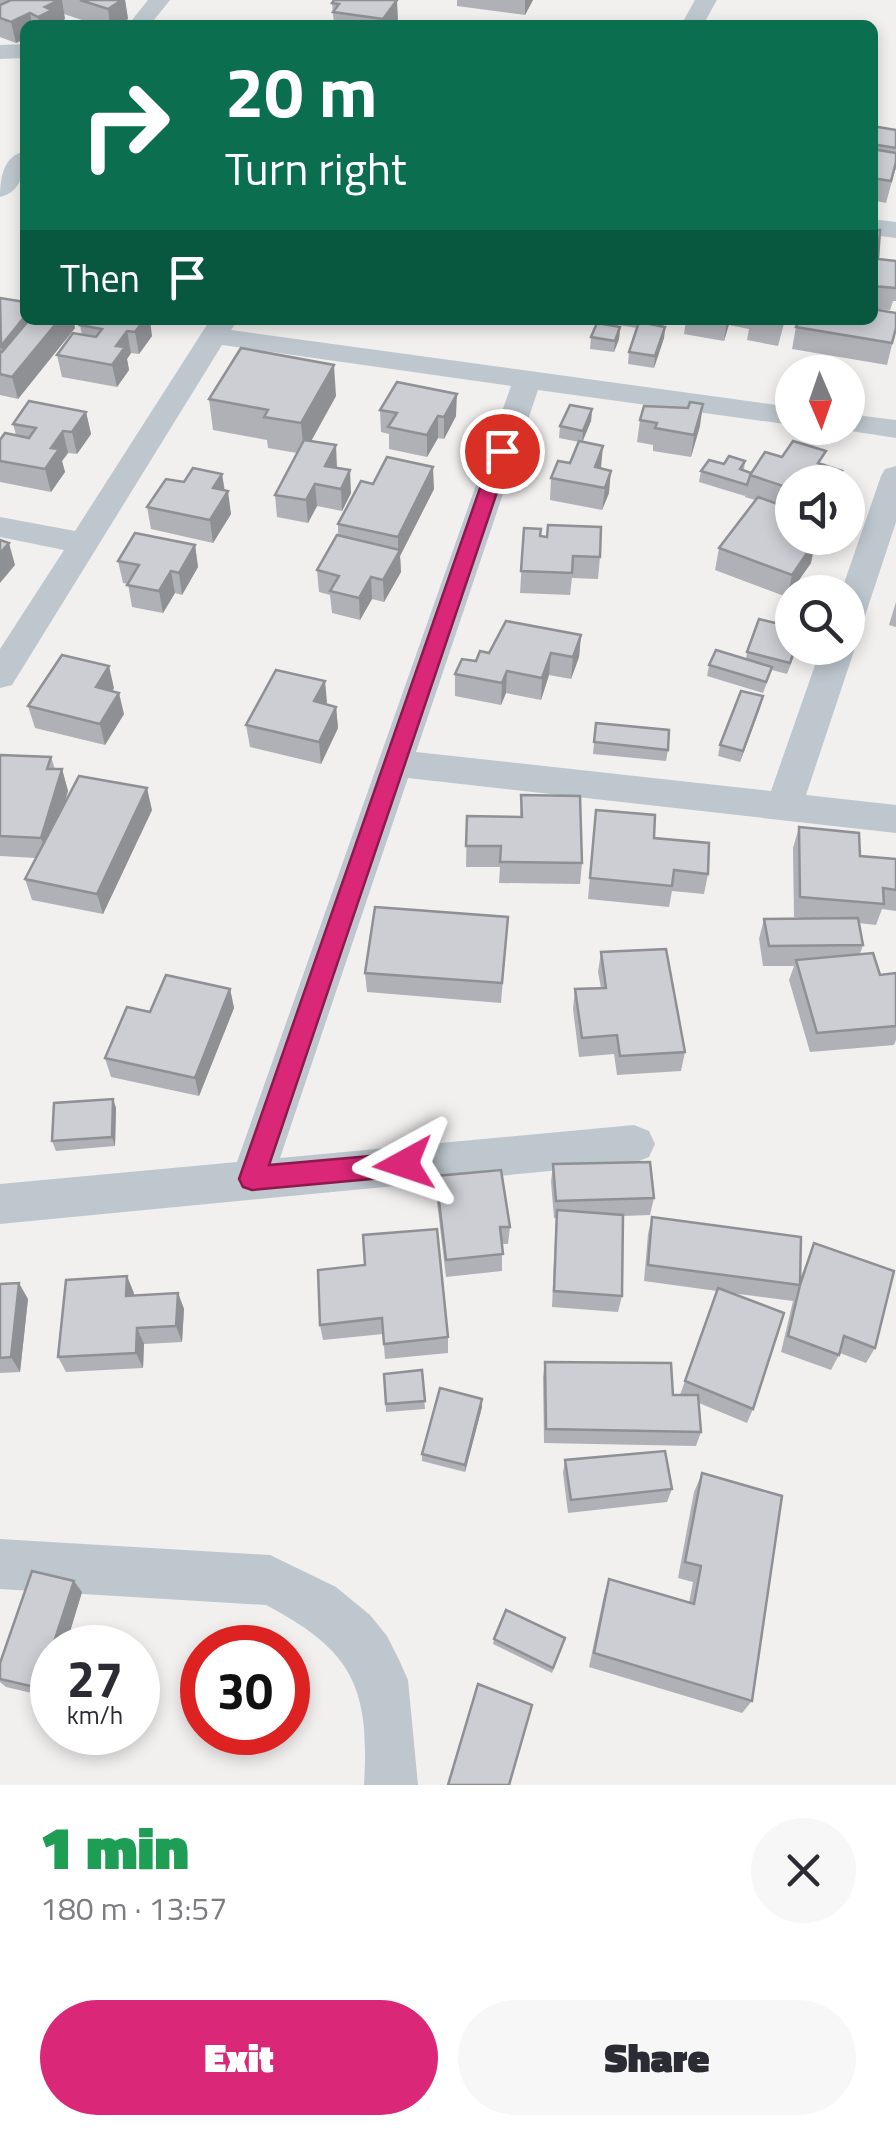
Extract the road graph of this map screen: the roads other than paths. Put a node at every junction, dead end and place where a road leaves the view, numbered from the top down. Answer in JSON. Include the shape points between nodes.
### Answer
{"nodes":[{"id":1,"x":159,"y":0,"type":"edge"},
{"id":2,"x":143,"y":20,"type":"edge"},
{"id":3,"x":20,"y":163,"type":"edge"},
{"id":4,"x":3,"y":182,"type":"edge"},
{"id":5,"x":219,"y":328,"type":"edge"},
{"id":6,"x":526,"y":382,"type":"junction"},
{"id":7,"x":775,"y":414,"type":"edge"},
{"id":8,"x":865,"y":425,"type":"edge"},
{"id":9,"x":896,"y":429,"type":"edge"},
{"id":10,"x":896,"y":476,"type":"edge"},
{"id":11,"x":0,"y":527,"type":"edge"},
{"id":12,"x":83,"y":543,"type":"junction"},
{"id":13,"x":863,"y":575,"type":"edge"},
{"id":14,"x":832,"y":665,"type":"edge"},
{"id":15,"x":0,"y":676,"type":"edge"},
{"id":16,"x":392,"y":763,"type":"junction"},
{"id":17,"x":784,"y":807,"type":"junction"},
{"id":18,"x":896,"y":818,"type":"edge"},
{"id":19,"x":634,"y":1144,"type":"dead end"},
{"id":20,"x":252,"y":1179,"type":"junction"},
{"id":21,"x":0,"y":1204,"type":"edge"},
{"id":22,"x":0,"y":1564,"type":"edge"},
{"id":23,"x":391,"y":1785,"type":"edge"}],
"edges":[{"from":1,"to":2,"type":"street"},
{"from":3,"to":4,"type":"street"},
{"from":5,"to":6,"type":"street"},
{"from":5,"to":12,"type":"street"},
{"from":6,"to":7,"type":"street"},
{"from":6,"to":16,"type":"street"},
{"from":8,"to":9,"type":"street"},
{"from":10,"to":13,"type":"street"},
{"from":11,"to":12,"type":"street"},
{"from":12,"to":15,"type":"street"},
{"from":14,"to":17,"type":"street"},
{"from":16,"to":17,"type":"street"},
{"from":16,"to":20,"type":"street"},
{"from":17,"to":18,"type":"street"},
{"from":19,"to":20,"type":"street"},
{"from":20,"to":21,"type":"street"},
{"from":22,"to":23,"type":"street","via":[[270,1580],[318,1606],[352,1633],[382,1680]]}]}
